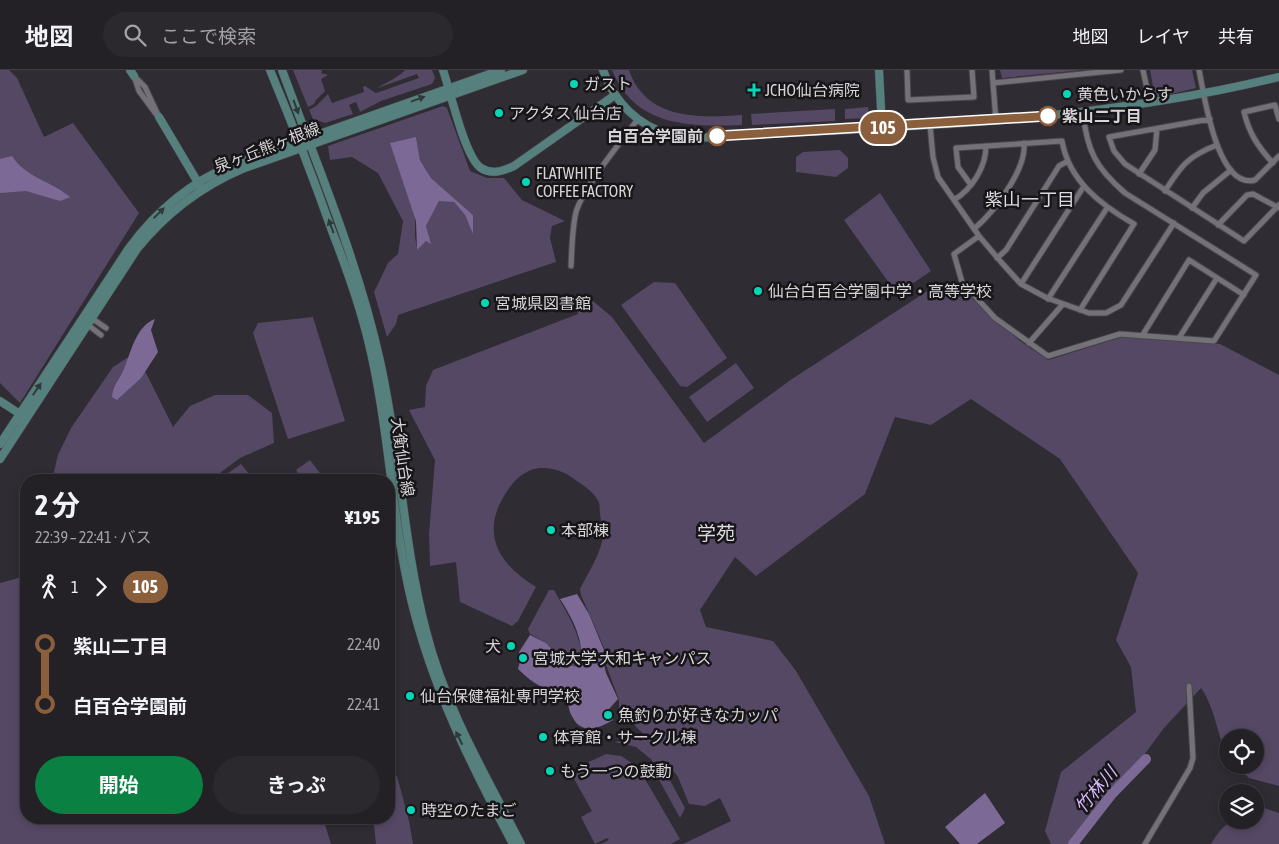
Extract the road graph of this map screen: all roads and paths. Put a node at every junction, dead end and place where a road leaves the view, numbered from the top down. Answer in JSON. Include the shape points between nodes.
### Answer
{"nodes":[{"id":1,"x":270,"y":70,"type":"edge"},
{"id":2,"x":282,"y":70,"type":"edge"},
{"id":3,"x":443,"y":70,"type":"edge"},
{"id":4,"x":501,"y":70,"type":"edge"},
{"id":5,"x":523,"y":70,"type":"edge"},
{"id":6,"x":602,"y":70,"type":"edge"},
{"id":7,"x":879,"y":70,"type":"edge"},
{"id":8,"x":907,"y":70,"type":"edge"},
{"id":9,"x":972,"y":70,"type":"edge"},
{"id":10,"x":992,"y":70,"type":"edge"},
{"id":11,"x":1121,"y":70,"type":"edge"},
{"id":12,"x":1144,"y":70,"type":"edge"},
{"id":13,"x":1199,"y":70,"type":"edge"},
{"id":14,"x":132,"y":73,"type":"edge"},
{"id":15,"x":1279,"y":77,"type":"edge"},
{"id":16,"x":993,"y":83,"type":"junction"},
{"id":17,"x":450,"y":92,"type":"junction"},
{"id":18,"x":1204,"y":94,"type":"junction"},
{"id":19,"x":615,"y":95,"type":"junction"},
{"id":20,"x":1150,"y":104,"type":"junction"},
{"id":21,"x":1083,"y":113,"type":"junction"},
{"id":22,"x":158,"y":117,"type":"joint"},
{"id":23,"x":638,"y":119,"type":"junction"},
{"id":24,"x":1210,"y":119,"type":"junction"},
{"id":25,"x":1279,"y":119,"type":"edge"},
{"id":26,"x":996,"y":121,"type":"junction"},
{"id":27,"x":930,"y":125,"type":"junction"},
{"id":28,"x":882,"y":128,"type":"junction"},
{"id":29,"x":1157,"y":129,"type":"junction"},
{"id":30,"x":304,"y":143,"type":"junction"},
{"id":31,"x":1024,"y":143,"type":"junction"},
{"id":32,"x":986,"y":146,"type":"junction"},
{"id":33,"x":1217,"y":146,"type":"junction"},
{"id":34,"x":1279,"y":156,"type":"edge"},
{"id":35,"x":1068,"y":161,"type":"junction"},
{"id":36,"x":1272,"y":163,"type":"junction"},
{"id":37,"x":1231,"y":170,"type":"junction"},
{"id":38,"x":1139,"y":174,"type":"junction"},
{"id":39,"x":200,"y":186,"type":"junction"},
{"id":40,"x":971,"y":186,"type":"junction"},
{"id":41,"x":1084,"y":186,"type":"junction"},
{"id":42,"x":1165,"y":191,"type":"junction"},
{"id":43,"x":954,"y":200,"type":"junction"},
{"id":44,"x":1278,"y":207,"type":"edge"},
{"id":45,"x":1107,"y":208,"type":"junction"},
{"id":46,"x":1192,"y":208,"type":"junction"},
{"id":47,"x":1174,"y":223,"type":"junction"},
{"id":48,"x":1218,"y":225,"type":"junction"},
{"id":49,"x":974,"y":229,"type":"junction"},
{"id":50,"x":979,"y":236,"type":"junction"},
{"id":51,"x":997,"y":258,"type":"junction"},
{"id":52,"x":571,"y":266,"type":"dead end"},
{"id":53,"x":1217,"y":278,"type":"junction"},
{"id":54,"x":1021,"y":284,"type":"junction"},
{"id":55,"x":1244,"y":295,"type":"junction"},
{"id":56,"x":1048,"y":299,"type":"junction"},
{"id":57,"x":1063,"y":304,"type":"junction"},
{"id":58,"x":1080,"y":310,"type":"junction"},
{"id":59,"x":88,"y":319,"type":"junction"},
{"id":60,"x":106,"y":328,"type":"dead end"},
{"id":61,"x":101,"y":335,"type":"dead end"},
{"id":62,"x":1142,"y":336,"type":"junction"},
{"id":63,"x":1179,"y":338,"type":"junction"},
{"id":64,"x":1029,"y":342,"type":"junction"},
{"id":65,"x":0,"y":401,"type":"edge"},
{"id":66,"x":385,"y":407,"type":"junction"},
{"id":67,"x":23,"y":416,"type":"junction"},
{"id":68,"x":0,"y":444,"type":"edge"},
{"id":69,"x":0,"y":459,"type":"edge"},
{"id":70,"x":393,"y":474,"type":"edge"},
{"id":71,"x":395,"y":489,"type":"edge"},
{"id":72,"x":1189,"y":686,"type":"dead end"},
{"id":73,"x":514,"y":844,"type":"edge"},
{"id":74,"x":521,"y":844,"type":"edge"},
{"id":75,"x":1145,"y":844,"type":"edge"}],
"edges":[{"from":1,"to":30,"type":"main road","name":"大衡仙台線"},
{"from":2,"to":30,"type":"main road","name":"大衡仙台線","one_way":true},
{"from":3,"to":17,"type":"main road"},
{"from":4,"to":17,"type":"main road","name":"泉ヶ丘熊ヶ根線"},
{"from":5,"to":17,"type":"main road","name":"泉ヶ丘熊ヶ根線"},
{"from":6,"to":19,"type":"main road"},
{"from":7,"to":28,"type":"main road"},
{"from":8,"to":9,"type":"street","via":[[908,100],[974,97]]},
{"from":10,"to":16,"type":"street"},
{"from":11,"to":16,"type":"street"},
{"from":12,"to":20,"type":"street"},
{"from":13,"to":18,"type":"street"},
{"from":14,"to":22,"type":"street","via":[[145,87]]},
{"from":15,"to":18,"type":"main road"},
{"from":16,"to":26,"type":"street"},
{"from":17,"to":19,"type":"main road","via":[[467,150],[480,168],[489,172],[514,166]]},
{"from":17,"to":30,"type":"main road","name":"泉ヶ丘熊ヶ根線"},
{"from":18,"to":20,"type":"main road"},
{"from":18,"to":24,"type":"street"},
{"from":19,"to":23,"type":"main road"},
{"from":20,"to":21,"type":"main road"},
{"from":21,"to":26,"type":"main road"},
{"from":21,"to":47,"type":"street","via":[[1091,155],[1107,178]]},
{"from":22,"to":39,"type":"main road"},
{"from":23,"to":28,"type":"main road","via":[[658,130],[686,137]]},
{"from":23,"to":52,"type":"street","via":[[579,205]]},
{"from":24,"to":29,"type":"street"},
{"from":24,"to":33,"type":"street"},
{"from":25,"to":36,"type":"street","via":[[1275,105],[1244,112],[1255,142]]},
{"from":26,"to":27,"type":"main road"},
{"from":27,"to":28,"type":"main road"},
{"from":27,"to":43,"type":"street","via":[[938,177]]},
{"from":29,"to":38,"type":"street","via":[[1155,150]]},
{"from":29,"to":38,"type":"street","via":[[1109,137],[1125,164]]},
{"from":30,"to":39,"type":"main road","name":"泉ヶ丘熊ヶ根線"},
{"from":30,"to":66,"type":"main road","name":"大衡仙台線","via":[[362,294]]},
{"from":31,"to":32,"type":"street"},
{"from":31,"to":35,"type":"street","via":[[1062,141]]},
{"from":31,"to":49,"type":"street","via":[[1021,165],[988,218]]},
{"from":32,"to":40,"type":"street","via":[[986,158]]},
{"from":32,"to":40,"type":"street","via":[[956,148],[958,167]]},
{"from":33,"to":37,"type":"street"},
{"from":33,"to":42,"type":"street","via":[[1189,159]]},
{"from":34,"to":36,"type":"street"},
{"from":35,"to":41,"type":"street"},
{"from":35,"to":51,"type":"street","via":[[1059,166],[1006,250]]},
{"from":36,"to":37,"type":"street","via":[[1250,182]]},
{"from":37,"to":46,"type":"street","via":[[1203,193]]},
{"from":38,"to":42,"type":"street"},
{"from":39,"to":59,"type":"main road","name":"泉ヶ丘熊ヶ根線","via":[[148,235]]},
{"from":40,"to":43,"type":"street"},
{"from":41,"to":45,"type":"street"},
{"from":41,"to":54,"type":"street"},
{"from":42,"to":46,"type":"street"},
{"from":43,"to":49,"type":"street"},
{"from":44,"to":48,"type":"street","via":[[1253,194],[1247,195]]},
{"from":44,"to":48,"type":"street","via":[[1244,241]]},
{"from":45,"to":56,"type":"street"},
{"from":45,"to":58,"type":"street","via":[[1134,224]]},
{"from":46,"to":48,"type":"street"},
{"from":47,"to":55,"type":"street","via":[[1256,275]]},
{"from":47,"to":58,"type":"street","via":[[1121,305],[1106,313]]},
{"from":49,"to":50,"type":"street"},
{"from":50,"to":51,"type":"street"},
{"from":50,"to":64,"type":"street","via":[[954,254],[962,282],[995,318]]},
{"from":51,"to":54,"type":"street"},
{"from":53,"to":55,"type":"street"},
{"from":53,"to":62,"type":"street","via":[[1189,260]]},
{"from":53,"to":63,"type":"street"},
{"from":54,"to":56,"type":"street"},
{"from":55,"to":63,"type":"street","via":[[1214,341]]},
{"from":56,"to":57,"type":"street"},
{"from":57,"to":58,"type":"street"},
{"from":57,"to":64,"type":"street"},
{"from":59,"to":60,"type":"street"},
{"from":59,"to":61,"type":"street"},
{"from":59,"to":67,"type":"main road","name":"泉ヶ丘熊ヶ根線"},
{"from":62,"to":63,"type":"street"},
{"from":62,"to":64,"type":"street","via":[[1120,334],[1048,356]]},
{"from":65,"to":67,"type":"main road"},
{"from":70,"to":66,"type":"main road","name":"大衡仙台線","one_way":true},
{"from":66,"to":74,"type":"main road","name":"大衡仙台線","via":[[412,567],[428,638],[450,701]]},
{"from":67,"to":68,"type":"main road","name":"泉ヶ丘熊ヶ根線"},
{"from":67,"to":69,"type":"main road","name":"泉ヶ丘熊ヶ根線"},
{"from":73,"to":71,"type":"main road","name":"大衡仙台線","one_way":true,"via":[[456,732],[426,655],[404,562]]},
{"from":72,"to":75,"type":"street","via":[[1193,758]]}]}
